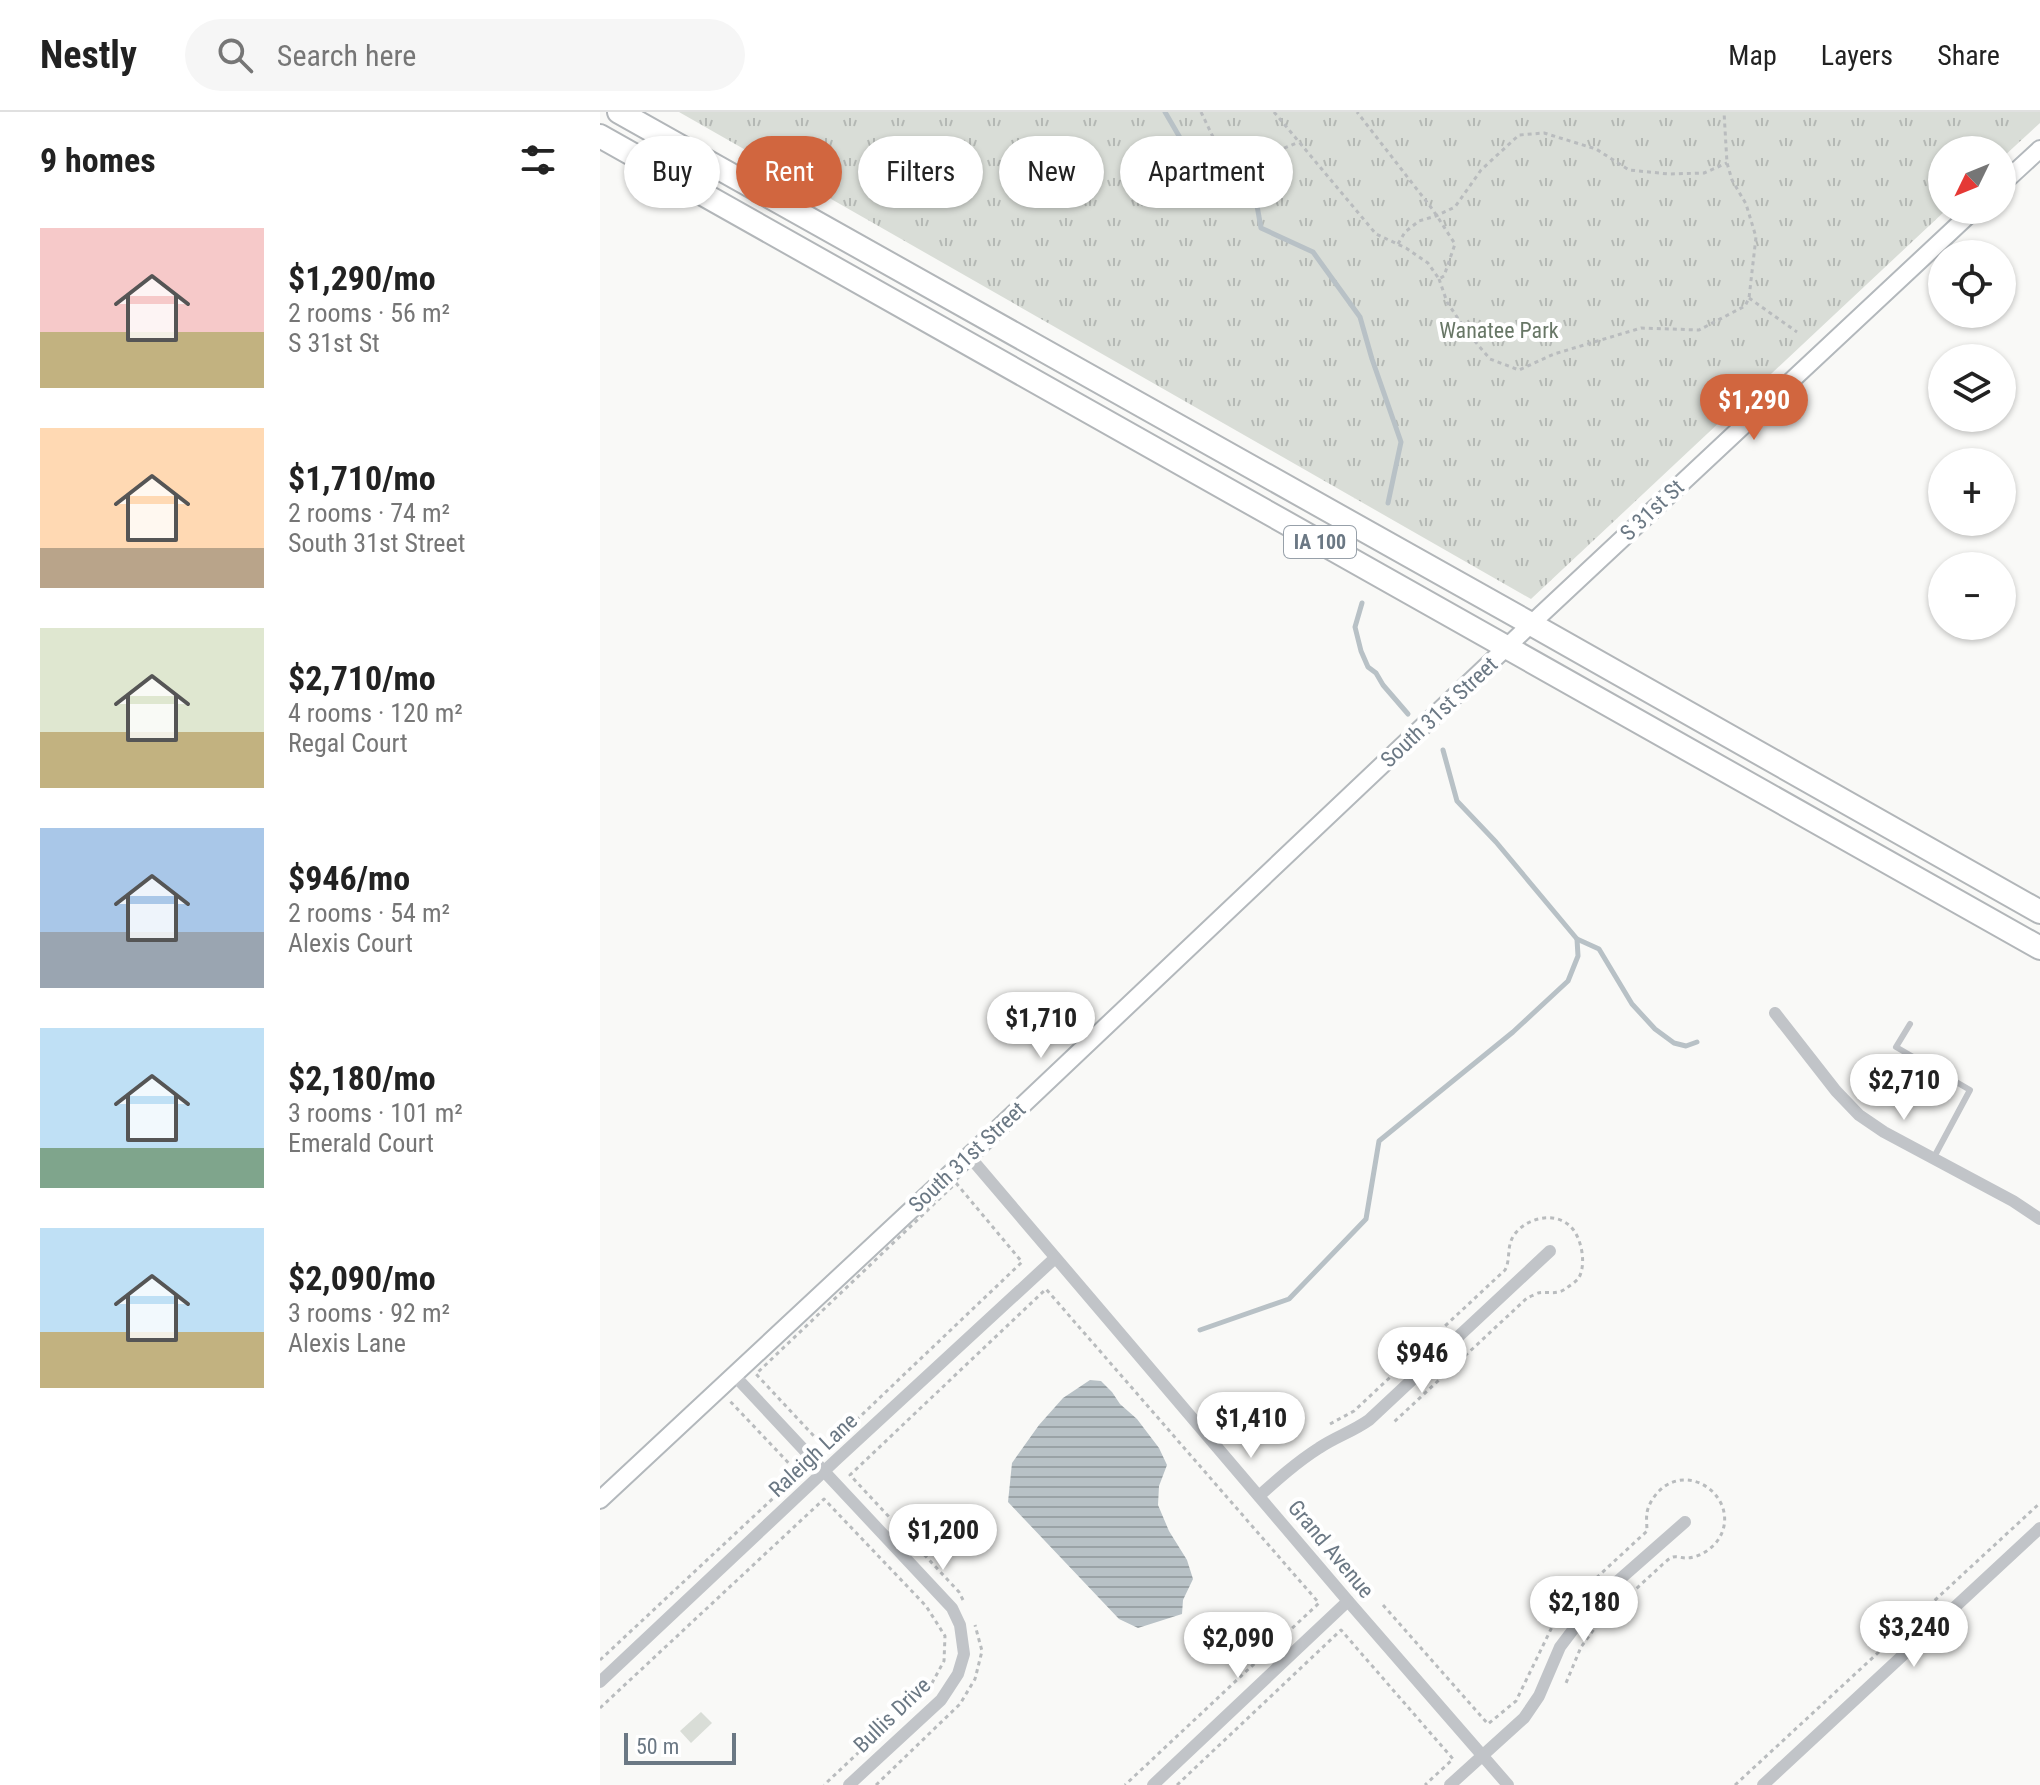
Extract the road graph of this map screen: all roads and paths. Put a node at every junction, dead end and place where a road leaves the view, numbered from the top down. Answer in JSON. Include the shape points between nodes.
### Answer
{"nodes":[{"id":1,"x":619,"y":112,"type":"edge"},
{"id":2,"x":1201,"y":112,"type":"edge"},
{"id":3,"x":1274,"y":112,"type":"edge"},
{"id":4,"x":1357,"y":112,"type":"edge"},
{"id":5,"x":1724,"y":112,"type":"edge"},
{"id":6,"x":600,"y":136,"type":"edge"},
{"id":7,"x":1299,"y":141,"type":"junction"},
{"id":8,"x":2040,"y":149,"type":"edge"},
{"id":9,"x":1727,"y":163,"type":"junction"},
{"id":10,"x":2016,"y":171,"type":"edge"},
{"id":11,"x":1436,"y":216,"type":"junction"},
{"id":12,"x":1959,"y":224,"type":"edge"},
{"id":13,"x":1398,"y":244,"type":"junction"},
{"id":14,"x":1439,"y":279,"type":"junction"},
{"id":15,"x":1749,"y":298,"type":"junction"},
{"id":16,"x":1797,"y":332,"type":"dead end"},
{"id":17,"x":1531,"y":624,"type":"junction"},
{"id":18,"x":1508,"y":647,"type":"junction"},
{"id":19,"x":2040,"y":912,"type":"edge"},
{"id":20,"x":2040,"y":948,"type":"edge"},
{"id":21,"x":1775,"y":1013,"type":"dead end"},
{"id":22,"x":1910,"y":1024,"type":"dead end"},
{"id":23,"x":969,"y":1156,"type":"junction"},
{"id":24,"x":1933,"y":1159,"type":"junction"},
{"id":25,"x":2039,"y":1215,"type":"edge"},
{"id":26,"x":1550,"y":1251,"type":"dead end"},
{"id":27,"x":1054,"y":1259,"type":"junction"},
{"id":28,"x":734,"y":1375,"type":"junction"},
{"id":29,"x":728,"y":1399,"type":"dead end"},
{"id":30,"x":826,"y":1449,"type":"joint"},
{"id":31,"x":824,"y":1471,"type":"junction"},
{"id":32,"x":1259,"y":1496,"type":"junction"},
{"id":33,"x":600,"y":1500,"type":"edge"},
{"id":34,"x":2040,"y":1503,"type":"edge"},
{"id":35,"x":1685,"y":1522,"type":"dead end"},
{"id":36,"x":2040,"y":1528,"type":"edge"},
{"id":37,"x":1348,"y":1601,"type":"junction"},
{"id":38,"x":966,"y":1606,"type":"dead end"},
{"id":39,"x":974,"y":1619,"type":"dead end"},
{"id":40,"x":600,"y":1660,"type":"edge"},
{"id":41,"x":600,"y":1682,"type":"edge"},
{"id":42,"x":600,"y":1708,"type":"edge"},
{"id":43,"x":1482,"y":1755,"type":"junction"},
{"id":44,"x":824,"y":1785,"type":"edge"},
{"id":45,"x":849,"y":1785,"type":"edge"},
{"id":46,"x":876,"y":1785,"type":"edge"},
{"id":47,"x":1125,"y":1785,"type":"edge"},
{"id":48,"x":1153,"y":1785,"type":"edge"},
{"id":49,"x":1177,"y":1785,"type":"edge"},
{"id":50,"x":1425,"y":1785,"type":"edge"},
{"id":51,"x":1450,"y":1785,"type":"edge"},
{"id":52,"x":1508,"y":1785,"type":"edge"},
{"id":53,"x":1735,"y":1785,"type":"edge"},
{"id":54,"x":1763,"y":1785,"type":"edge"}],
"edges":[{"from":1,"to":17,"type":"highway","number":"IA 100"},
{"from":2,"to":7,"type":"path","via":[[1213,137],[1233,151],[1275,152]]},
{"from":3,"to":7,"type":"path"},
{"from":4,"to":11,"type":"path"},
{"from":5,"to":9,"type":"path"},
{"from":6,"to":18,"type":"highway","number":"IA 100"},
{"from":7,"to":13,"type":"path","via":[[1376,234]]},
{"from":8,"to":10,"type":"street"},
{"from":9,"to":11,"type":"path","via":[[1704,173],[1629,170],[1596,149],[1544,133],[1519,135],[1481,170],[1455,207]]},
{"from":9,"to":15,"type":"path","via":[[1756,237]]},
{"from":11,"to":13,"type":"path","via":[[1419,221]]},
{"from":11,"to":14,"type":"path","via":[[1455,244]]},
{"from":12,"to":17,"type":"street","name":"S 31st St"},
{"from":13,"to":14,"type":"path","via":[[1428,263]]},
{"from":14,"to":15,"type":"path","via":[[1447,302],[1490,359],[1519,370],[1641,328],[1699,330],[1745,306]]},
{"from":15,"to":16,"type":"path"},
{"from":17,"to":18,"type":"street","name":"S 31st St"},
{"from":17,"to":19,"type":"highway","number":"IA 100"},
{"from":18,"to":20,"type":"highway","number":"IA 100"},
{"from":18,"to":23,"type":"street","name":"South 31st Street"},
{"from":21,"to":24,"type":"street","via":[[1859,1115]]},
{"from":22,"to":24,"type":"lane","via":[[1896,1047],[1970,1090]]},
{"from":23,"to":27,"type":"street","name":"Grand Avenue"},
{"from":23,"to":28,"type":"street","name":"South 31st Street"},
{"from":24,"to":25,"type":"street"},
{"from":26,"to":32,"type":"street","via":[[1369,1420],[1301,1459]]},
{"from":27,"to":31,"type":"street","name":"Raleigh Lane"},
{"from":27,"to":32,"type":"street","name":"Grand Avenue"},
{"from":28,"to":31,"type":"street","name":"Bullis Drive"},
{"from":28,"to":33,"type":"street","name":"South 31st Street"},
{"from":29,"to":40,"type":"path","via":[[799,1474]]},
{"from":30,"to":30,"type":"path","via":[[756,1374],[956,1183],[1022,1262]]},
{"from":31,"to":41,"type":"street","name":"Raleigh Lane"},
{"from":31,"to":45,"type":"street","name":"Bullis Drive","via":[[952,1608],[964,1654],[941,1700]]},
{"from":32,"to":37,"type":"street","name":"Grand Avenue"},
{"from":34,"to":53,"type":"path"},
{"from":35,"to":43,"type":"street","via":[[1594,1602],[1560,1647],[1524,1718]]},
{"from":36,"to":54,"type":"street"},
{"from":37,"to":43,"type":"street","name":"Grand Avenue"},
{"from":37,"to":48,"type":"street"},
{"from":38,"to":47,"type":"path","via":[[959,1592],[850,1475],[1046,1289],[1319,1603]]},
{"from":39,"to":46,"type":"path","via":[[982,1651],[975,1679],[960,1704]]},
{"from":42,"to":44,"type":"path","via":[[824,1499],[926,1606],[945,1636],[944,1661],[932,1683]]},
{"from":43,"to":51,"type":"street"},
{"from":43,"to":52,"type":"street","name":"Grand Avenue"},
{"from":49,"to":50,"type":"path","via":[[1341,1630],[1453,1759]]}]}
